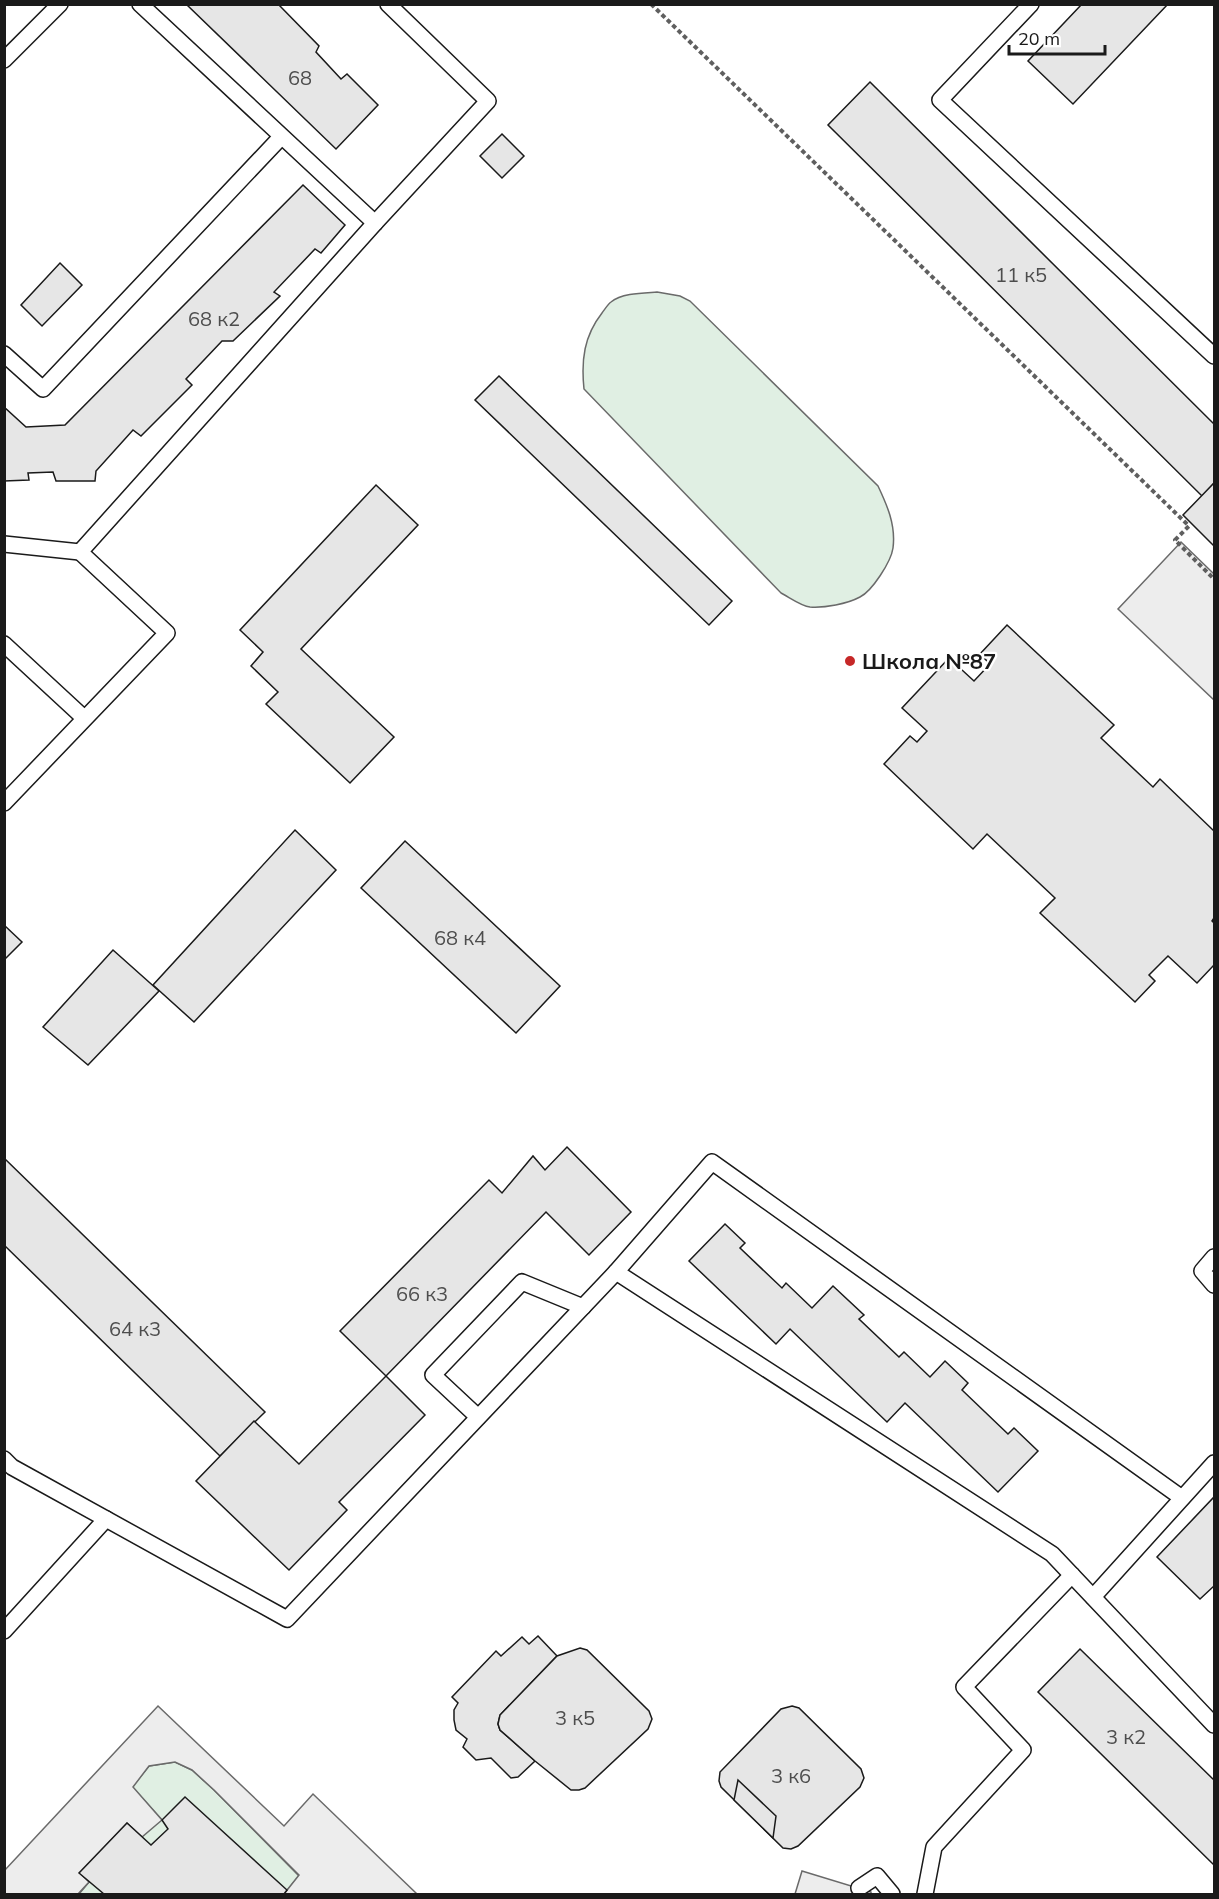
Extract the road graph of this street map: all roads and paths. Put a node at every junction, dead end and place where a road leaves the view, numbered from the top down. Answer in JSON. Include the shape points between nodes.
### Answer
{"nodes":[{"id":1,"x":60,"y":4,"type":"edge"},
{"id":2,"x":140,"y":4,"type":"edge"},
{"id":3,"x":388,"y":4,"type":"edge"},
{"id":4,"x":651,"y":4,"type":"edge"},
{"id":5,"x":1031,"y":4,"type":"edge"},
{"id":6,"x":4,"y":60,"type":"edge"},
{"id":7,"x":281,"y":137,"type":"junction"},
{"id":8,"x":375,"y":223,"type":"junction"},
{"id":9,"x":4,"y":354,"type":"edge"},
{"id":10,"x":1215,"y":356,"type":"edge"},
{"id":11,"x":4,"y":544,"type":"edge"},
{"id":12,"x":80,"y":552,"type":"junction"},
{"id":13,"x":1215,"y":579,"type":"edge"},
{"id":14,"x":4,"y":644,"type":"edge"},
{"id":15,"x":84,"y":718,"type":"junction"},
{"id":16,"x":4,"y":803,"type":"edge"},
{"id":17,"x":1215,"y":1257,"type":"edge"},
{"id":18,"x":616,"y":1272,"type":"junction"},
{"id":19,"x":1215,"y":1285,"type":"edge"},
{"id":20,"x":583,"y":1307,"type":"junction"},
{"id":21,"x":478,"y":1417,"type":"junction"},
{"id":22,"x":4,"y":1460,"type":"edge"},
{"id":23,"x":1215,"y":1463,"type":"edge"},
{"id":24,"x":1182,"y":1498,"type":"junction"},
{"id":25,"x":106,"y":1519,"type":"junction"},
{"id":26,"x":1072,"y":1575,"type":"junction"},
{"id":27,"x":1093,"y":1597,"type":"junction"},
{"id":28,"x":4,"y":1631,"type":"edge"},
{"id":29,"x":1215,"y":1725,"type":"edge"},
{"id":30,"x":860,"y":1888,"type":"dead end"},
{"id":31,"x":892,"y":1894,"type":"edge"},
{"id":32,"x":925,"y":1894,"type":"edge"}],
"edges":[{"from":1,"to":6,"type":"lane"},
{"from":2,"to":7,"type":"lane"},
{"from":3,"to":8,"type":"lane","via":[[488,101]]},
{"from":4,"to":13,"type":"path","via":[[1190,526],[1175,540]]},
{"from":5,"to":10,"type":"lane","via":[[940,100]]},
{"from":7,"to":8,"type":"lane"},
{"from":7,"to":9,"type":"lane","via":[[43,389]]},
{"from":8,"to":12,"type":"lane"},
{"from":11,"to":12,"type":"lane"},
{"from":12,"to":15,"type":"lane","via":[[167,633]]},
{"from":14,"to":15,"type":"lane"},
{"from":15,"to":16,"type":"lane"},
{"from":17,"to":19,"type":"lane","via":[[1202,1271]]},
{"from":18,"to":20,"type":"lane"},
{"from":18,"to":24,"type":"lane","via":[[712,1162]]},
{"from":18,"to":26,"type":"lane","via":[[1052,1554]]},
{"from":20,"to":21,"type":"lane"},
{"from":20,"to":21,"type":"lane","via":[[522,1282],[441,1366],[433,1375]]},
{"from":21,"to":25,"type":"lane","via":[[287,1619]]},
{"from":22,"to":25,"type":"lane"},
{"from":23,"to":24,"type":"lane"},
{"from":24,"to":27,"type":"lane"},
{"from":25,"to":28,"type":"lane"},
{"from":26,"to":27,"type":"lane"},
{"from":26,"to":32,"type":"lane","via":[[964,1687],[1023,1750],[934,1847]]},
{"from":27,"to":29,"type":"lane"},
{"from":30,"to":31,"type":"lane","via":[[878,1876]]}]}
